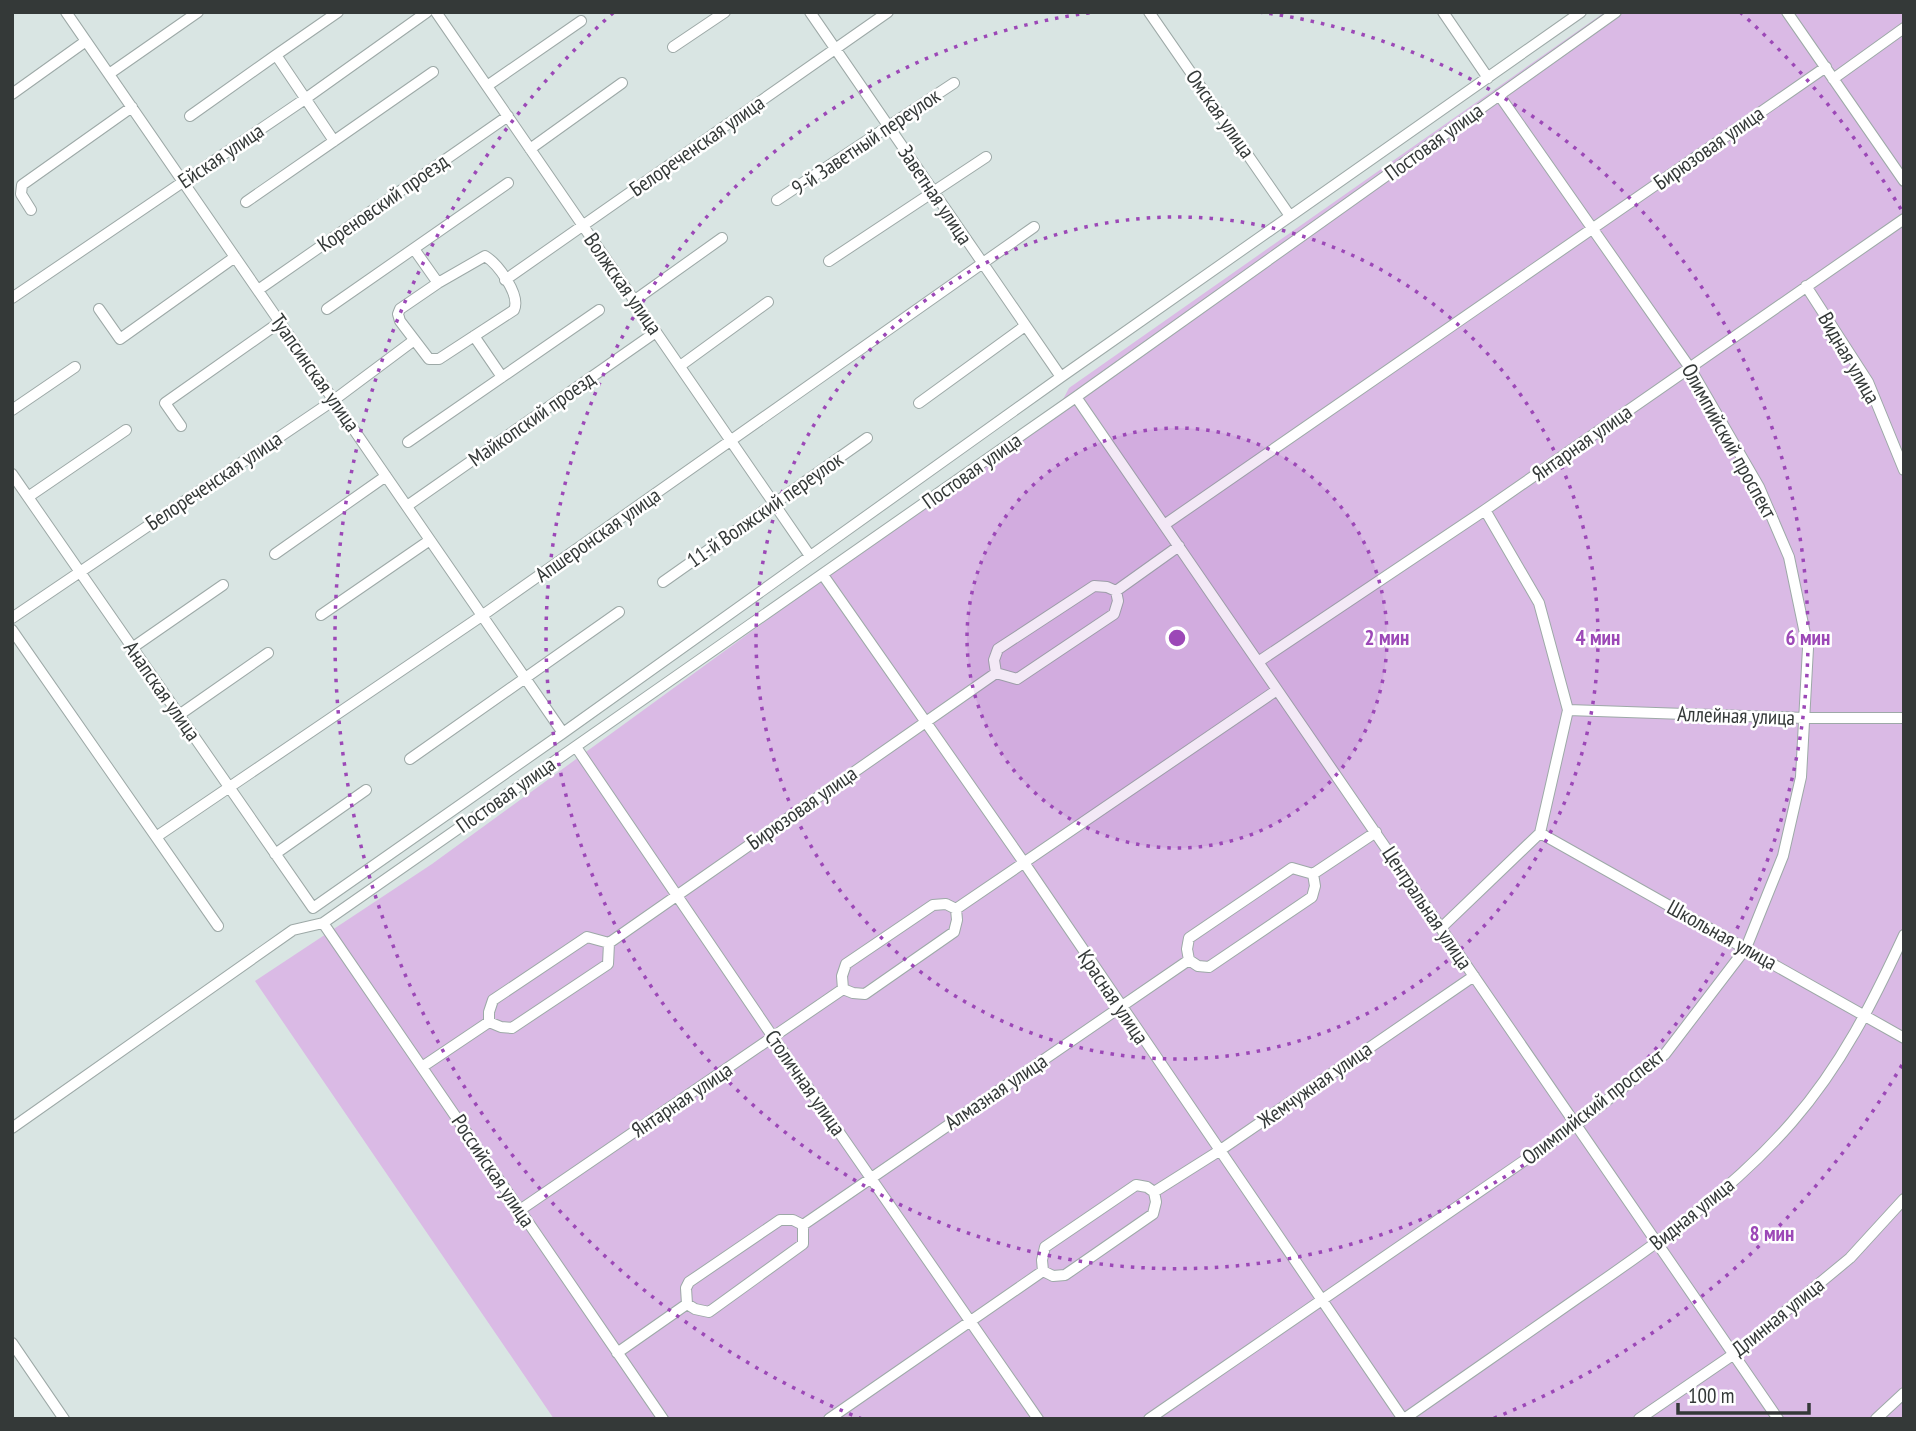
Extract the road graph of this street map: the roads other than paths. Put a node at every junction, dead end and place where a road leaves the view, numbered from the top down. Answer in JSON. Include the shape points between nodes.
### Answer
{"nodes":[{"id":1,"x":66,"y":12,"type":"edge"},
{"id":2,"x":198,"y":12,"type":"edge"},
{"id":3,"x":338,"y":12,"type":"edge"},
{"id":4,"x":427,"y":12,"type":"edge"},
{"id":5,"x":436,"y":12,"type":"edge"},
{"id":6,"x":724,"y":12,"type":"edge"},
{"id":7,"x":810,"y":12,"type":"edge"},
{"id":8,"x":888,"y":12,"type":"edge"},
{"id":9,"x":1149,"y":12,"type":"edge"},
{"id":10,"x":1443,"y":12,"type":"edge"},
{"id":11,"x":1581,"y":12,"type":"edge"},
{"id":12,"x":1616,"y":12,"type":"edge"},
{"id":13,"x":1787,"y":12,"type":"edge"},
{"id":14,"x":581,"y":21,"type":"dead end"},
{"id":15,"x":1904,"y":28,"type":"edge"},
{"id":16,"x":86,"y":41,"type":"junction"},
{"id":17,"x":673,"y":47,"type":"dead end"},
{"id":18,"x":835,"y":48,"type":"junction"},
{"id":19,"x":276,"y":55,"type":"junction"},
{"id":20,"x":1826,"y":67,"type":"junction"},
{"id":21,"x":433,"y":72,"type":"dead end"},
{"id":22,"x":109,"y":74,"type":"junction"},
{"id":23,"x":1488,"y":78,"type":"junction"},
{"id":24,"x":1833,"y":79,"type":"junction"},
{"id":25,"x":622,"y":83,"type":"dead end"},
{"id":26,"x":954,"y":83,"type":"dead end"},
{"id":27,"x":487,"y":86,"type":"junction"},
{"id":28,"x":12,"y":94,"type":"edge"},
{"id":29,"x":1499,"y":95,"type":"junction"},
{"id":30,"x":305,"y":99,"type":"junction"},
{"id":31,"x":132,"y":107,"type":"junction"},
{"id":32,"x":190,"y":116,"type":"dead end"},
{"id":33,"x":508,"y":116,"type":"junction"},
{"id":34,"x":890,"y":127,"type":"junction"},
{"id":35,"x":334,"y":141,"type":"junction"},
{"id":36,"x":530,"y":149,"type":"junction"},
{"id":37,"x":986,"y":157,"type":"dead end"},
{"id":38,"x":1904,"y":181,"type":"edge"},
{"id":39,"x":183,"y":182,"type":"junction"},
{"id":40,"x":508,"y":183,"type":"dead end"},
{"id":41,"x":933,"y":193,"type":"junction"},
{"id":42,"x":777,"y":200,"type":"dead end"},
{"id":43,"x":246,"y":202,"type":"dead end"},
{"id":44,"x":31,"y":210,"type":"dead end"},
{"id":45,"x":1290,"y":216,"type":"junction"},
{"id":46,"x":1904,"y":219,"type":"edge"},
{"id":47,"x":583,"y":226,"type":"junction"},
{"id":48,"x":1034,"y":227,"type":"dead end"},
{"id":49,"x":1591,"y":229,"type":"junction"},
{"id":50,"x":722,"y":238,"type":"dead end"},
{"id":51,"x":414,"y":249,"type":"junction"},
{"id":52,"x":235,"y":257,"type":"junction"},
{"id":53,"x":829,"y":261,"type":"dead end"},
{"id":54,"x":982,"y":264,"type":"junction"},
{"id":55,"x":505,"y":280,"type":"junction"},
{"id":56,"x":438,"y":283,"type":"junction"},
{"id":57,"x":1806,"y":286,"type":"junction"},
{"id":58,"x":258,"y":290,"type":"junction"},
{"id":59,"x":12,"y":298,"type":"edge"},
{"id":60,"x":635,"y":300,"type":"junction"},
{"id":61,"x":768,"y":302,"type":"dead end"},
{"id":62,"x":99,"y":309,"type":"dead end"},
{"id":63,"x":327,"y":309,"type":"dead end"},
{"id":64,"x":599,"y":310,"type":"dead end"},
{"id":65,"x":280,"y":323,"type":"junction"},
{"id":66,"x":1025,"y":326,"type":"junction"},
{"id":67,"x":656,"y":332,"type":"junction"},
{"id":68,"x":474,"y":336,"type":"junction"},
{"id":69,"x":413,"y":341,"type":"junction"},
{"id":70,"x":680,"y":366,"type":"junction"},
{"id":71,"x":75,"y":367,"type":"dead end"},
{"id":72,"x":1690,"y":368,"type":"junction"},
{"id":73,"x":502,"y":377,"type":"junction"},
{"id":74,"x":1061,"y":377,"type":"junction"},
{"id":75,"x":1076,"y":397,"type":"junction"},
{"id":76,"x":334,"y":400,"type":"junction"},
{"id":77,"x":919,"y":403,"type":"dead end"},
{"id":78,"x":12,"y":410,"type":"edge"},
{"id":79,"x":181,"y":426,"type":"dead end"},
{"id":80,"x":126,"y":430,"type":"dead end"},
{"id":81,"x":867,"y":438,"type":"dead end"},
{"id":82,"x":732,"y":441,"type":"junction"},
{"id":83,"x":408,"y":442,"type":"dead end"},
{"id":84,"x":1904,"y":470,"type":"edge"},
{"id":85,"x":12,"y":474,"type":"edge"},
{"id":86,"x":386,"y":476,"type":"junction"},
{"id":87,"x":28,"y":497,"type":"junction"},
{"id":88,"x":774,"y":503,"type":"junction"},
{"id":89,"x":407,"y":506,"type":"junction"},
{"id":90,"x":1485,"y":510,"type":"junction"},
{"id":91,"x":1164,"y":525,"type":"junction"},
{"id":92,"x":430,"y":540,"type":"junction"},
{"id":93,"x":1178,"y":546,"type":"junction"},
{"id":94,"x":275,"y":554,"type":"dead end"},
{"id":95,"x":810,"y":556,"type":"junction"},
{"id":96,"x":79,"y":572,"type":"junction"},
{"id":97,"x":823,"y":575,"type":"junction"},
{"id":98,"x":663,"y":582,"type":"dead end"},
{"id":99,"x":223,"y":585,"type":"dead end"},
{"id":100,"x":1116,"y":592,"type":"junction"},
{"id":101,"x":619,"y":612,"type":"dead end"},
{"id":102,"x":321,"y":615,"type":"dead end"},
{"id":103,"x":483,"y":615,"type":"junction"},
{"id":104,"x":12,"y":618,"type":"edge"},
{"id":105,"x":12,"y":629,"type":"edge"},
{"id":106,"x":132,"y":648,"type":"junction"},
{"id":107,"x":268,"y":653,"type":"dead end"},
{"id":108,"x":1258,"y":662,"type":"junction"},
{"id":109,"x":996,"y":673,"type":"junction"},
{"id":110,"x":525,"y":677,"type":"junction"},
{"id":111,"x":1277,"y":690,"type":"junction"},
{"id":112,"x":1567,"y":710,"type":"junction"},
{"id":113,"x":178,"y":715,"type":"junction"},
{"id":114,"x":1804,"y":718,"type":"junction"},
{"id":115,"x":1904,"y":718,"type":"edge"},
{"id":116,"x":925,"y":723,"type":"junction"},
{"id":117,"x":564,"y":733,"type":"junction"},
{"id":118,"x":576,"y":747,"type":"junction"},
{"id":119,"x":410,"y":759,"type":"dead end"},
{"id":120,"x":230,"y":788,"type":"junction"},
{"id":121,"x":366,"y":790,"type":"dead end"},
{"id":122,"x":1376,"y":832,"type":"junction"},
{"id":123,"x":1541,"y":833,"type":"junction"},
{"id":124,"x":156,"y":837,"type":"junction"},
{"id":125,"x":275,"y":854,"type":"junction"},
{"id":126,"x":1024,"y":864,"type":"junction"},
{"id":127,"x":1313,"y":874,"type":"junction"},
{"id":128,"x":676,"y":895,"type":"junction"},
{"id":129,"x":313,"y":908,"type":"joint"},
{"id":130,"x":956,"y":909,"type":"junction"},
{"id":131,"x":323,"y":923,"type":"junction"},
{"id":132,"x":218,"y":926,"type":"dead end"},
{"id":133,"x":1441,"y":928,"type":"junction"},
{"id":134,"x":1904,"y":935,"type":"edge"},
{"id":135,"x":609,"y":943,"type":"junction"},
{"id":136,"x":1746,"y":948,"type":"junction"},
{"id":137,"x":1189,"y":960,"type":"junction"},
{"id":138,"x":1474,"y":976,"type":"junction"},
{"id":139,"x":843,"y":989,"type":"junction"},
{"id":140,"x":1120,"y":1008,"type":"junction"},
{"id":141,"x":1866,"y":1016,"type":"junction"},
{"id":142,"x":489,"y":1022,"type":"junction"},
{"id":143,"x":773,"y":1037,"type":"junction"},
{"id":144,"x":1904,"y":1038,"type":"edge"},
{"id":145,"x":422,"y":1067,"type":"junction"},
{"id":146,"x":1576,"y":1125,"type":"junction"},
{"id":147,"x":12,"y":1128,"type":"edge"},
{"id":148,"x":1219,"y":1151,"type":"junction"},
{"id":149,"x":871,"y":1177,"type":"junction"},
{"id":150,"x":1154,"y":1192,"type":"junction"},
{"id":151,"x":1904,"y":1199,"type":"edge"},
{"id":152,"x":520,"y":1210,"type":"junction"},
{"id":153,"x":803,"y":1225,"type":"junction"},
{"id":154,"x":1657,"y":1243,"type":"junction"},
{"id":155,"x":1043,"y":1270,"type":"junction"},
{"id":156,"x":1322,"y":1301,"type":"junction"},
{"id":157,"x":687,"y":1304,"type":"junction"},
{"id":158,"x":969,"y":1320,"type":"junction"},
{"id":159,"x":12,"y":1343,"type":"edge"},
{"id":160,"x":617,"y":1353,"type":"junction"},
{"id":161,"x":1734,"y":1354,"type":"junction"},
{"id":162,"x":1904,"y":1393,"type":"edge"},
{"id":163,"x":64,"y":1419,"type":"edge"},
{"id":164,"x":663,"y":1419,"type":"edge"},
{"id":165,"x":829,"y":1419,"type":"edge"},
{"id":166,"x":1038,"y":1419,"type":"edge"},
{"id":167,"x":1149,"y":1419,"type":"edge"},
{"id":168,"x":1403,"y":1419,"type":"edge"},
{"id":169,"x":1639,"y":1419,"type":"edge"},
{"id":170,"x":1778,"y":1419,"type":"edge"},
{"id":171,"x":1877,"y":1419,"type":"edge"}],
"edges":[{"from":1,"to":16,"type":"street","name":"Туапсинская улица"},
{"from":2,"to":22,"type":"street"},
{"from":3,"to":19,"type":"street"},
{"from":4,"to":30,"type":"street","name":"Ейская улица"},
{"from":5,"to":27,"type":"street","name":"Волжская улица"},
{"from":6,"to":17,"type":"street"},
{"from":7,"to":18,"type":"street","name":"Заветная улица"},
{"from":8,"to":18,"type":"street","name":"Белореченская улица"},
{"from":9,"to":45,"type":"street","name":"Омская улица"},
{"from":10,"to":23,"type":"street"},
{"from":11,"to":23,"type":"street","name":"Постовая улица"},
{"from":12,"to":29,"type":"street","name":"Постовая улица"},
{"from":13,"to":20,"type":"street"},
{"from":14,"to":27,"type":"street"},
{"from":15,"to":24,"type":"street"},
{"from":16,"to":22,"type":"street","name":"Туапсинская улица"},
{"from":16,"to":28,"type":"street"},
{"from":18,"to":34,"type":"street","name":"Заветная улица"},
{"from":18,"to":47,"type":"street","name":"Белореченская улица"},
{"from":19,"to":30,"type":"street"},
{"from":19,"to":32,"type":"street"},
{"from":20,"to":24,"type":"street"},
{"from":20,"to":49,"type":"street","name":"Бирюзовая улица"},
{"from":21,"to":35,"type":"street"},
{"from":22,"to":31,"type":"street","name":"Туапсинская улица"},
{"from":23,"to":45,"type":"street","name":"Постовая улица"},
{"from":24,"to":38,"type":"street"},
{"from":25,"to":36,"type":"street"},
{"from":26,"to":34,"type":"street","name":"9-й Заветный переулок"},
{"from":27,"to":33,"type":"street","name":"Волжская улица"},
{"from":29,"to":49,"type":"street","name":"Олимпийский проспект"},
{"from":29,"to":75,"type":"street","name":"Постовая улица"},
{"from":30,"to":35,"type":"street"},
{"from":30,"to":39,"type":"street","name":"Ейская улица"},
{"from":31,"to":39,"type":"street","name":"Туапсинская улица"},
{"from":31,"to":44,"type":"street","via":[[22,185],[21,194]]},
{"from":33,"to":36,"type":"street","name":"Волжская улица"},
{"from":33,"to":58,"type":"street","name":"Кореновский проезд"},
{"from":34,"to":41,"type":"street","name":"Заветная улица"},
{"from":34,"to":42,"type":"street","name":"9-й Заветный переулок"},
{"from":35,"to":43,"type":"street"},
{"from":36,"to":47,"type":"street","name":"Волжская улица"},
{"from":37,"to":41,"type":"street"},
{"from":39,"to":52,"type":"street","name":"Туапсинская улица"},
{"from":39,"to":59,"type":"street","name":"Ейская улица"},
{"from":40,"to":51,"type":"street"},
{"from":41,"to":53,"type":"street"},
{"from":41,"to":54,"type":"street","name":"Заветная улица"},
{"from":45,"to":74,"type":"street","name":"Постовая улица"},
{"from":46,"to":57,"type":"street","name":"Янтарная улица"},
{"from":47,"to":55,"type":"street","name":"Белореченская улица"},
{"from":47,"to":60,"type":"street","name":"Волжская улица"},
{"from":48,"to":54,"type":"street","name":"Апшеронская улица"},
{"from":49,"to":72,"type":"street","name":"Олимпийский проспект"},
{"from":49,"to":91,"type":"street","name":"Бирюзовая улица"},
{"from":50,"to":60,"type":"street"},
{"from":51,"to":56,"type":"street"},
{"from":51,"to":63,"type":"street"},
{"from":52,"to":58,"type":"street","name":"Туапсинская улица"},
{"from":52,"to":62,"type":"street","via":[[120,338]]},
{"from":54,"to":66,"type":"street","name":"Заветная улица"},
{"from":54,"to":82,"type":"street","name":"Апшеронская улица"},
{"from":55,"to":56,"type":"street","via":[[485,256]]},
{"from":55,"to":68,"type":"street","via":[[517,305]]},
{"from":56,"to":69,"type":"street","via":[[400,309],[400,321]]},
{"from":57,"to":72,"type":"street","name":"Янтарная улица"},
{"from":57,"to":84,"type":"street","name":"Видная улица","via":[[1868,382]]},
{"from":58,"to":65,"type":"street","name":"Туапсинская улица"},
{"from":60,"to":67,"type":"street","name":"Волжская улица"},
{"from":61,"to":70,"type":"street"},
{"from":64,"to":73,"type":"street"},
{"from":65,"to":76,"type":"street","name":"Туапсинская улица"},
{"from":65,"to":79,"type":"street","via":[[165,403]]},
{"from":66,"to":74,"type":"street","name":"Заветная улица"},
{"from":66,"to":77,"type":"street"},
{"from":67,"to":70,"type":"street","name":"Волжская улица"},
{"from":67,"to":89,"type":"street","name":"Майкопский проезд"},
{"from":68,"to":69,"type":"street","via":[[436,360],[426,357]]},
{"from":68,"to":73,"type":"street"},
{"from":69,"to":76,"type":"street","name":"Белореченская улица"},
{"from":70,"to":82,"type":"street","name":"Волжская улица"},
{"from":71,"to":78,"type":"street"},
{"from":72,"to":90,"type":"street","name":"Янтарная улица"},
{"from":72,"to":114,"type":"street","name":"Олимпийский проспект","via":[[1759,487],[1789,557],[1808,648]]},
{"from":73,"to":83,"type":"street"},
{"from":74,"to":95,"type":"street","name":"Постовая улица"},
{"from":75,"to":91,"type":"street","name":"Центральная улица"},
{"from":75,"to":97,"type":"street","name":"Постовая улица"},
{"from":76,"to":86,"type":"street","name":"Туапсинская улица"},
{"from":76,"to":96,"type":"street","name":"Белореченская улица"},
{"from":80,"to":87,"type":"street"},
{"from":81,"to":88,"type":"street","name":"11-й Волжский переулок"},
{"from":82,"to":88,"type":"street","name":"Волжская улица"},
{"from":82,"to":103,"type":"street","name":"Апшеронская улица"},
{"from":85,"to":87,"type":"street","name":"Анапская улица"},
{"from":86,"to":89,"type":"street","name":"Туапсинская улица"},
{"from":86,"to":94,"type":"street"},
{"from":87,"to":96,"type":"street","name":"Анапская улица"},
{"from":88,"to":95,"type":"street","name":"Волжская улица"},
{"from":88,"to":98,"type":"street","name":"11-й Волжский переулок"},
{"from":89,"to":92,"type":"street","name":"Туапсинская улица"},
{"from":90,"to":108,"type":"street","name":"Янтарная улица"},
{"from":90,"to":112,"type":"street","via":[[1539,603]]},
{"from":91,"to":93,"type":"street","name":"Центральная улица"},
{"from":92,"to":102,"type":"street"},
{"from":92,"to":103,"type":"street","name":"Туапсинская улица"},
{"from":93,"to":100,"type":"street"},
{"from":93,"to":108,"type":"street","name":"Центральная улица"},
{"from":95,"to":117,"type":"street","name":"Постовая улица"},
{"from":96,"to":104,"type":"street","name":"Белореченская улица"},
{"from":96,"to":106,"type":"street","name":"Анапская улица"},
{"from":97,"to":116,"type":"street","name":"Красная улица"},
{"from":97,"to":118,"type":"street","name":"Постовая улица"},
{"from":99,"to":106,"type":"street"},
{"from":100,"to":109,"type":"street","via":[[1114,614],[1017,679]]},
{"from":100,"to":109,"type":"street","via":[[1094,586],[998,649]]},
{"from":101,"to":110,"type":"street"},
{"from":103,"to":110,"type":"street","name":"Туапсинская улица"},
{"from":103,"to":120,"type":"street","name":"Апшеронская улица"},
{"from":105,"to":124,"type":"street"},
{"from":106,"to":113,"type":"street","name":"Анапская улица"},
{"from":107,"to":113,"type":"street"},
{"from":108,"to":111,"type":"street","name":"Центральная улица"},
{"from":109,"to":116,"type":"street","name":"Бирюзовая улица"},
{"from":110,"to":117,"type":"street","name":"Туапсинская улица"},
{"from":110,"to":119,"type":"street"},
{"from":111,"to":122,"type":"street","name":"Центральная улица"},
{"from":111,"to":126,"type":"street"},
{"from":112,"to":114,"type":"street","name":"Аллейная улица"},
{"from":112,"to":123,"type":"street"},
{"from":113,"to":120,"type":"street","name":"Анапская улица"},
{"from":114,"to":115,"type":"street","name":"Аллейная улица"},
{"from":114,"to":136,"type":"street","name":"Олимпийский проспект","via":[[1801,777],[1783,856]]},
{"from":116,"to":126,"type":"street","name":"Красная улица"},
{"from":116,"to":128,"type":"street","name":"Бирюзовая улица"},
{"from":117,"to":129,"type":"street","name":"Постовая улица"},
{"from":118,"to":128,"type":"street","name":"Столичная улица"},
{"from":118,"to":131,"type":"street","name":"Постовая улица"},
{"from":120,"to":124,"type":"street","name":"Апшеронская улица"},
{"from":120,"to":125,"type":"street","name":"Анапская улица"},
{"from":121,"to":125,"type":"street"},
{"from":122,"to":127,"type":"street"},
{"from":122,"to":133,"type":"street","name":"Центральная улица"},
{"from":123,"to":133,"type":"street"},
{"from":123,"to":136,"type":"street","name":"Школьная улица"},
{"from":124,"to":132,"type":"street"},
{"from":125,"to":129,"type":"street","name":"Анапская улица"},
{"from":126,"to":130,"type":"street"},
{"from":126,"to":140,"type":"street","name":"Красная улица"},
{"from":127,"to":137,"type":"street","via":[[1292,868],[1189,938]]},
{"from":127,"to":137,"type":"street","via":[[1312,897],[1289,913],[1209,967]]},
{"from":128,"to":135,"type":"street","name":"Бирюзовая улица"},
{"from":128,"to":143,"type":"street","name":"Столичная улица"},
{"from":130,"to":139,"type":"street","name":"Янтарная улица","via":[[954,932],[864,994]]},
{"from":130,"to":139,"type":"street","via":[[933,905],[846,964]]},
{"from":131,"to":145,"type":"street","name":"Российская улица"},
{"from":131,"to":147,"type":"street","name":"Постовая улица","via":[[293,930]]},
{"from":133,"to":138,"type":"street","name":"Центральная улица"},
{"from":134,"to":141,"type":"street","name":"Видная улица"},
{"from":135,"to":142,"type":"street","via":[[587,937],[493,1000]]},
{"from":135,"to":142,"type":"street","via":[[608,964],[512,1028]]},
{"from":136,"to":141,"type":"street","name":"Школьная улица"},
{"from":136,"to":146,"type":"street","name":"Олимпийский проспект","via":[[1665,1054]]},
{"from":137,"to":140,"type":"street","name":"Алмазная улица"},
{"from":138,"to":146,"type":"street","name":"Центральная улица"},
{"from":138,"to":148,"type":"street","name":"Жемчужная улица"},
{"from":139,"to":143,"type":"street","name":"Янтарная улица"},
{"from":140,"to":148,"type":"street","name":"Красная улица"},
{"from":140,"to":149,"type":"street","name":"Алмазная улица"},
{"from":141,"to":144,"type":"street","name":"Школьная улица"},
{"from":141,"to":154,"type":"street","name":"Видная улица","via":[[1794,1120],[1755,1162]]},
{"from":142,"to":145,"type":"street"},
{"from":143,"to":149,"type":"street","name":"Столичная улица"},
{"from":143,"to":152,"type":"street","name":"Янтарная улица"},
{"from":145,"to":152,"type":"street","name":"Российская улица"},
{"from":146,"to":154,"type":"street","name":"Центральная улица"},
{"from":146,"to":156,"type":"street","name":"Олимпийский проспект"},
{"from":148,"to":150,"type":"street","name":"Жемчужная улица"},
{"from":148,"to":156,"type":"street","name":"Красная улица"},
{"from":149,"to":153,"type":"street","name":"Алмазная улица"},
{"from":149,"to":158,"type":"street","name":"Столичная улица"},
{"from":150,"to":155,"type":"street","name":"Жемчужная улица","via":[[1136,1185],[1045,1247]]},
{"from":150,"to":155,"type":"street","via":[[1153,1214],[1065,1275],[1053,1276]]},
{"from":151,"to":161,"type":"street","name":"Длинная улица","via":[[1850,1258]]},
{"from":152,"to":160,"type":"street","name":"Российская улица"},
{"from":153,"to":157,"type":"street","via":[[780,1220],[690,1282]]},
{"from":153,"to":157,"type":"street","via":[[803,1244],[709,1312]]},
{"from":154,"to":161,"type":"street","name":"Центральная улица"},
{"from":154,"to":168,"type":"street","name":"Видная улица"},
{"from":155,"to":158,"type":"street"},
{"from":156,"to":167,"type":"street","name":"Олимпийский проспект"},
{"from":156,"to":168,"type":"street","name":"Красная улица"},
{"from":157,"to":160,"type":"street"},
{"from":158,"to":165,"type":"street"},
{"from":158,"to":166,"type":"street","name":"Столичная улица"},
{"from":159,"to":163,"type":"street"},
{"from":160,"to":164,"type":"street","name":"Российская улица"},
{"from":161,"to":169,"type":"street","name":"Длинная улица"},
{"from":161,"to":170,"type":"street","name":"Центральная улица"},
{"from":162,"to":171,"type":"street"}]}
